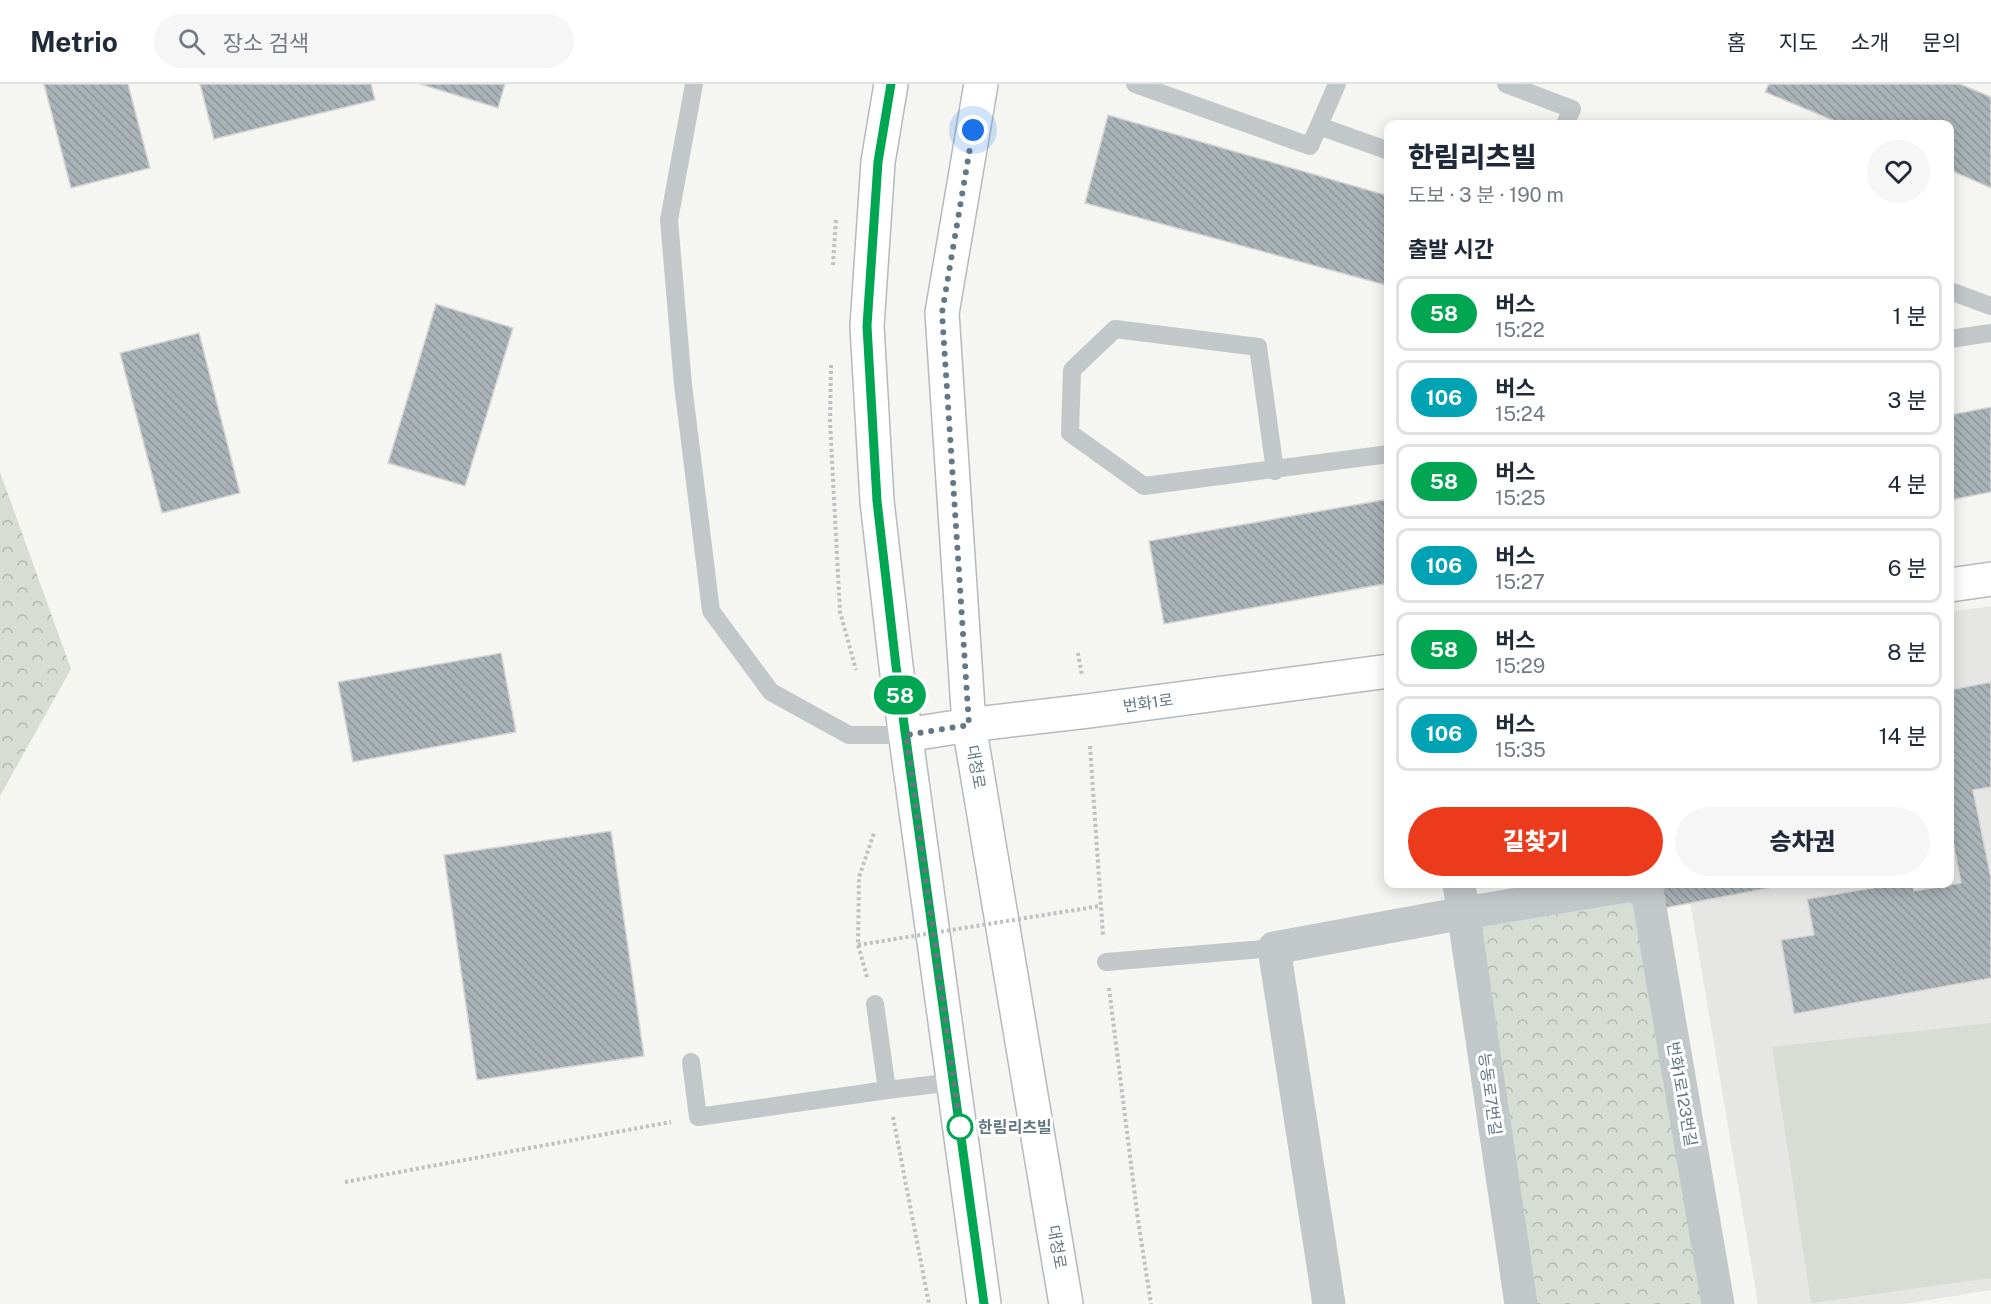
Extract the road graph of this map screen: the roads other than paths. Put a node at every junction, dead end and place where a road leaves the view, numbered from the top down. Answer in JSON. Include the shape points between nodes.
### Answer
{"nodes":[{"id":1,"x":694,"y":84,"type":"edge"},
{"id":2,"x":891,"y":84,"type":"edge"},
{"id":3,"x":981,"y":84,"type":"edge"},
{"id":4,"x":1135,"y":84,"type":"edge"},
{"id":5,"x":1337,"y":84,"type":"edge"},
{"id":6,"x":1506,"y":84,"type":"edge"},
{"id":7,"x":1567,"y":120,"type":"edge"},
{"id":8,"x":1319,"y":126,"type":"junction"},
{"id":9,"x":1384,"y":150,"type":"edge"},
{"id":10,"x":1954,"y":292,"type":"edge"},
{"id":11,"x":1991,"y":306,"type":"edge"},
{"id":12,"x":1991,"y":333,"type":"edge"},
{"id":13,"x":1954,"y":338,"type":"edge"},
{"id":14,"x":1384,"y":455,"type":"edge"},
{"id":15,"x":1275,"y":471,"type":"junction"},
{"id":16,"x":1991,"y":579,"type":"edge"},
{"id":17,"x":1954,"y":584,"type":"edge"},
{"id":18,"x":1384,"y":672,"type":"edge"},
{"id":19,"x":969,"y":725,"type":"junction"},
{"id":20,"x":906,"y":735,"type":"junction"},
{"id":21,"x":1588,"y":888,"type":"edge"},
{"id":22,"x":1647,"y":888,"type":"edge"},
{"id":23,"x":1462,"y":898,"type":"edge"},
{"id":24,"x":1274,"y":948,"type":"junction"},
{"id":25,"x":1106,"y":962,"type":"road end"},
{"id":26,"x":875,"y":1004,"type":"road end"},
{"id":27,"x":691,"y":1062,"type":"dead end"},
{"id":28,"x":954,"y":1082,"type":"junction"},
{"id":29,"x":887,"y":1090,"type":"junction"},
{"id":30,"x":984,"y":1304,"type":"edge"},
{"id":31,"x":1066,"y":1304,"type":"edge"},
{"id":32,"x":1329,"y":1304,"type":"edge"},
{"id":33,"x":1521,"y":1304,"type":"edge"},
{"id":34,"x":1718,"y":1304,"type":"edge"}],
"edges":[{"from":1,"to":20,"type":"lane","via":[[669,220],[683,385],[711,611],[771,692],[849,735]]},
{"from":2,"to":20,"type":"main road","via":[[878,162],[867,326],[877,501]]},
{"from":3,"to":19,"type":"main road","name":"대청로","via":[[942,313]]},
{"from":4,"to":8,"type":"lane","via":[[1310,146]]},
{"from":5,"to":8,"type":"lane"},
{"from":6,"to":7,"type":"lane","via":[[1572,109]]},
{"from":8,"to":9,"type":"lane"},
{"from":10,"to":11,"type":"lane"},
{"from":12,"to":13,"type":"lane"},
{"from":14,"to":15,"type":"lane"},
{"from":15,"to":15,"type":"lane","via":[[1144,486],[1070,433],[1072,370],[1115,329],[1258,347]]},
{"from":16,"to":17,"type":"main road"},
{"from":18,"to":19,"type":"main road","name":"번화1로"},
{"from":19,"to":20,"type":"main road","name":"번화1로"},
{"from":19,"to":31,"type":"main road","name":"대청로"},
{"from":20,"to":28,"type":"main road"},
{"from":21,"to":23,"type":"street"},
{"from":22,"to":34,"type":"street","name":"번화1로123번길"},
{"from":23,"to":24,"type":"street"},
{"from":23,"to":33,"type":"street","name":"능동로7번길"},
{"from":24,"to":25,"type":"lane"},
{"from":24,"to":32,"type":"street"},
{"from":26,"to":29,"type":"lane"},
{"from":27,"to":29,"type":"lane","via":[[698,1118]]},
{"from":28,"to":29,"type":"lane"},
{"from":28,"to":30,"type":"main road"}]}
